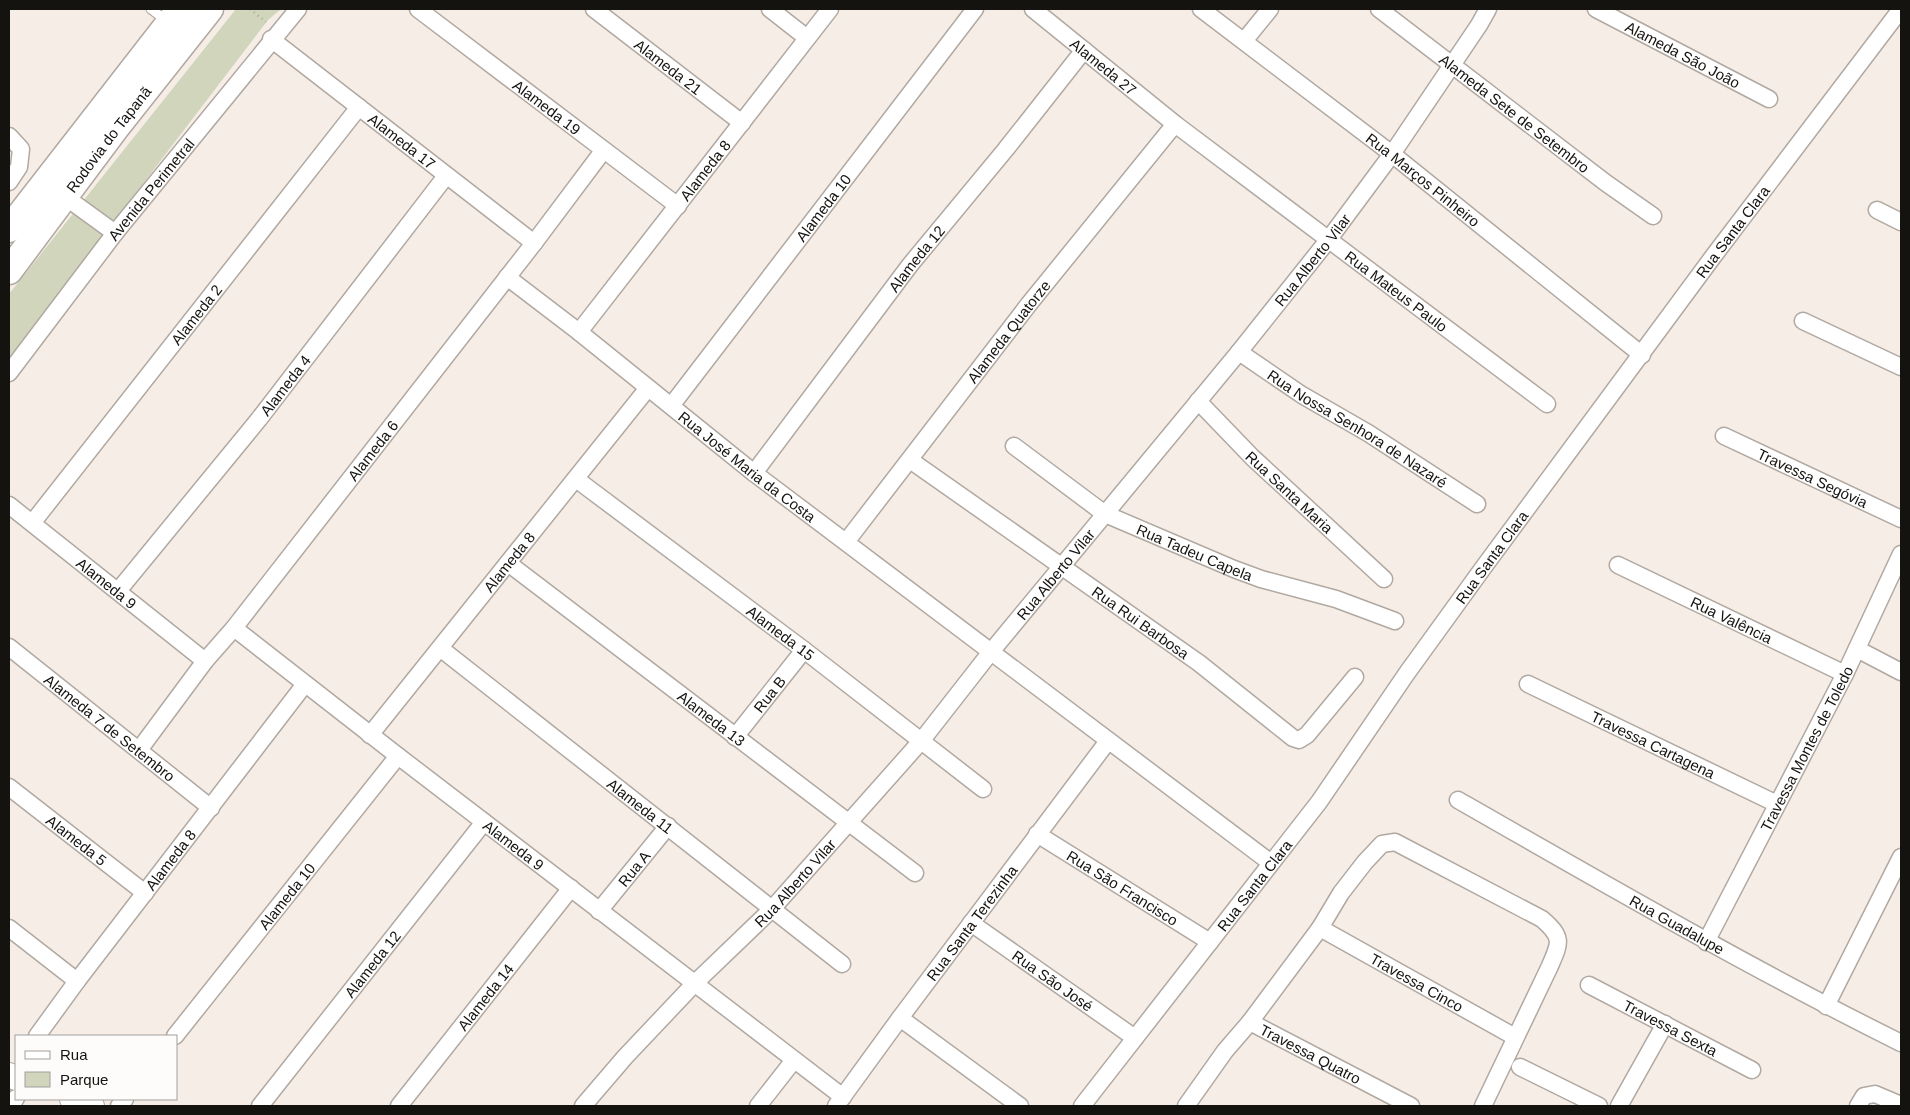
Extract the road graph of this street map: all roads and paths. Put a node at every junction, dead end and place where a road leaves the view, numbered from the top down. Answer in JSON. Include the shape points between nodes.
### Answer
{"nodes":[{"id":1,"x":210,"y":9,"type":"edge"},
{"id":2,"x":250,"y":9,"type":"edge"},
{"id":3,"x":298,"y":9,"type":"edge"},
{"id":4,"x":418,"y":9,"type":"edge"},
{"id":5,"x":594,"y":9,"type":"edge"},
{"id":6,"x":770,"y":9,"type":"edge"},
{"id":7,"x":830,"y":9,"type":"edge"},
{"id":8,"x":975,"y":9,"type":"edge"},
{"id":9,"x":1033,"y":9,"type":"edge"},
{"id":10,"x":1201,"y":9,"type":"edge"},
{"id":11,"x":1270,"y":9,"type":"edge"},
{"id":12,"x":1379,"y":9,"type":"edge"},
{"id":13,"x":1488,"y":9,"type":"edge"},
{"id":14,"x":1596,"y":9,"type":"edge"},
{"id":15,"x":1901,"y":9,"type":"edge"},
{"id":16,"x":167,"y":14,"type":"edge"},
{"id":17,"x":274,"y":36,"type":"junction"},
{"id":18,"x":806,"y":38,"type":"junction"},
{"id":19,"x":1244,"y":41,"type":"junction"},
{"id":20,"x":1084,"y":50,"type":"junction"},
{"id":21,"x":1452,"y":65,"type":"junction"},
{"id":22,"x":1769,"y":99,"type":"dead end"},
{"id":23,"x":359,"y":107,"type":"junction"},
{"id":24,"x":742,"y":123,"type":"junction"},
{"id":25,"x":1175,"y":124,"type":"junction"},
{"id":26,"x":9,"y":136,"type":"edge"},
{"id":27,"x":603,"y":151,"type":"junction"},
{"id":28,"x":1392,"y":154,"type":"junction"},
{"id":29,"x":446,"y":176,"type":"junction"},
{"id":30,"x":9,"y":182,"type":"edge"},
{"id":31,"x":64,"y":196,"type":"junction"},
{"id":32,"x":678,"y":206,"type":"junction"},
{"id":33,"x":1877,"y":210,"type":"dead end"},
{"id":34,"x":1652,"y":216,"type":"dead end"},
{"id":35,"x":1901,"y":222,"type":"edge"},
{"id":36,"x":9,"y":229,"type":"edge"},
{"id":37,"x":115,"y":233,"type":"junction"},
{"id":38,"x":1329,"y":238,"type":"junction"},
{"id":39,"x":534,"y":243,"type":"junction"},
{"id":40,"x":9,"y":271,"type":"edge"},
{"id":41,"x":507,"y":277,"type":"junction"},
{"id":42,"x":1803,"y":321,"type":"dead end"},
{"id":43,"x":579,"y":332,"type":"junction"},
{"id":44,"x":1239,"y":352,"type":"junction"},
{"id":45,"x":1642,"y":355,"type":"junction"},
{"id":46,"x":1901,"y":366,"type":"edge"},
{"id":47,"x":9,"y":373,"type":"edge"},
{"id":48,"x":648,"y":388,"type":"junction"},
{"id":49,"x":1198,"y":401,"type":"junction"},
{"id":50,"x":1547,"y":404,"type":"dead end"},
{"id":51,"x":671,"y":406,"type":"junction"},
{"id":52,"x":1724,"y":436,"type":"dead end"},
{"id":53,"x":1014,"y":446,"type":"dead end"},
{"id":54,"x":910,"y":460,"type":"junction"},
{"id":55,"x":754,"y":472,"type":"junction"},
{"id":56,"x":576,"y":479,"type":"junction"},
{"id":57,"x":1477,"y":504,"type":"dead end"},
{"id":58,"x":9,"y":505,"type":"edge"},
{"id":59,"x":1105,"y":514,"type":"junction"},
{"id":60,"x":1901,"y":520,"type":"edge"},
{"id":61,"x":33,"y":522,"type":"junction"},
{"id":62,"x":846,"y":542,"type":"junction"},
{"id":63,"x":1901,"y":554,"type":"edge"},
{"id":64,"x":508,"y":563,"type":"junction"},
{"id":65,"x":1060,"y":566,"type":"junction"},
{"id":66,"x":1618,"y":566,"type":"dead end"},
{"id":67,"x":1384,"y":579,"type":"dead end"},
{"id":68,"x":118,"y":591,"type":"junction"},
{"id":69,"x":1395,"y":621,"type":"dead end"},
{"id":70,"x":234,"y":628,"type":"junction"},
{"id":71,"x":9,"y":647,"type":"edge"},
{"id":72,"x":440,"y":648,"type":"junction"},
{"id":73,"x":1857,"y":649,"type":"junction"},
{"id":74,"x":804,"y":650,"type":"junction"},
{"id":75,"x":990,"y":653,"type":"junction"},
{"id":76,"x":205,"y":661,"type":"junction"},
{"id":77,"x":1901,"y":672,"type":"edge"},
{"id":78,"x":1845,"y":674,"type":"junction"},
{"id":79,"x":1355,"y":677,"type":"dead end"},
{"id":80,"x":306,"y":684,"type":"junction"},
{"id":81,"x":1528,"y":684,"type":"dead end"},
{"id":82,"x":370,"y":734,"type":"junction"},
{"id":83,"x":735,"y":737,"type":"junction"},
{"id":84,"x":922,"y":740,"type":"junction"},
{"id":85,"x":1108,"y":741,"type":"junction"},
{"id":86,"x":139,"y":750,"type":"junction"},
{"id":87,"x":398,"y":756,"type":"junction"},
{"id":88,"x":9,"y":787,"type":"edge"},
{"id":89,"x":983,"y":789,"type":"dead end"},
{"id":90,"x":1458,"y":800,"type":"dead end"},
{"id":91,"x":1777,"y":804,"type":"junction"},
{"id":92,"x":211,"y":808,"type":"junction"},
{"id":93,"x":484,"y":822,"type":"junction"},
{"id":94,"x":850,"y":823,"type":"junction"},
{"id":95,"x":668,"y":826,"type":"junction"},
{"id":96,"x":1037,"y":834,"type":"junction"},
{"id":97,"x":1901,"y":858,"type":"edge"},
{"id":98,"x":1271,"y":864,"type":"junction"},
{"id":99,"x":915,"y":873,"type":"dead end"},
{"id":100,"x":571,"y":888,"type":"junction"},
{"id":101,"x":145,"y":893,"type":"junction"},
{"id":102,"x":771,"y":910,"type":"junction"},
{"id":103,"x":599,"y":911,"type":"junction"},
{"id":104,"x":971,"y":923,"type":"junction"},
{"id":105,"x":9,"y":928,"type":"edge"},
{"id":106,"x":1320,"y":928,"type":"junction"},
{"id":107,"x":1210,"y":942,"type":"junction"},
{"id":108,"x":1706,"y":942,"type":"junction"},
{"id":109,"x":842,"y":964,"type":"dead end"},
{"id":110,"x":77,"y":981,"type":"junction"},
{"id":111,"x":695,"y":983,"type":"junction"},
{"id":112,"x":1589,"y":985,"type":"dead end"},
{"id":113,"x":1826,"y":1006,"type":"junction"},
{"id":114,"x":900,"y":1018,"type":"junction"},
{"id":115,"x":1250,"y":1022,"type":"junction"},
{"id":116,"x":1665,"y":1024,"type":"junction"},
{"id":117,"x":38,"y":1035,"type":"edge"},
{"id":118,"x":176,"y":1035,"type":"edge"},
{"id":119,"x":1135,"y":1038,"type":"junction"},
{"id":120,"x":1515,"y":1038,"type":"junction"},
{"id":121,"x":1901,"y":1043,"type":"edge"},
{"id":122,"x":794,"y":1060,"type":"junction"},
{"id":123,"x":1520,"y":1067,"type":"dead end"},
{"id":124,"x":1752,"y":1070,"type":"dead end"},
{"id":125,"x":75,"y":1100,"type":"edge"},
{"id":126,"x":840,"y":1102,"type":"edge"},
{"id":127,"x":1901,"y":1105,"type":"edge"},
{"id":128,"x":92,"y":1106,"type":"edge"},
{"id":129,"x":260,"y":1106,"type":"edge"},
{"id":130,"x":399,"y":1106,"type":"edge"},
{"id":131,"x":583,"y":1106,"type":"edge"},
{"id":132,"x":758,"y":1106,"type":"edge"},
{"id":133,"x":1020,"y":1106,"type":"edge"},
{"id":134,"x":1082,"y":1106,"type":"edge"},
{"id":135,"x":1186,"y":1106,"type":"edge"},
{"id":136,"x":1411,"y":1106,"type":"edge"},
{"id":137,"x":1483,"y":1106,"type":"edge"},
{"id":138,"x":1598,"y":1106,"type":"edge"},
{"id":139,"x":1619,"y":1106,"type":"edge"},
{"id":140,"x":1858,"y":1106,"type":"edge"}],
"edges":[{"from":1,"to":31,"type":"main road","name":"Rodovia do Tapanã"},
{"from":2,"to":17,"type":"path"},
{"from":3,"to":17,"type":"street","name":"Avenida Perimetral"},
{"from":4,"to":27,"type":"street","name":"Alameda 19"},
{"from":5,"to":24,"type":"street","name":"Alameda 21"},
{"from":6,"to":18,"type":"street"},
{"from":7,"to":18,"type":"street","name":"Alameda 8"},
{"from":8,"to":51,"type":"street","name":"Alameda 10"},
{"from":9,"to":20,"type":"street","name":"Alameda 27"},
{"from":10,"to":19,"type":"street","name":"Rua Marços Pinheiro"},
{"from":11,"to":19,"type":"street"},
{"from":12,"to":21,"type":"street","name":"Alameda Sete de Setembro"},
{"from":13,"to":21,"type":"street","name":"Rua Alberto Vilar"},
{"from":14,"to":22,"type":"street","name":"Alameda São João"},
{"from":15,"to":45,"type":"street","name":"Rua Santa Clara"},
{"from":16,"to":36,"type":"main road","name":"Rodovia do Tapanã"},
{"from":17,"to":23,"type":"street","name":"Alameda 17"},
{"from":17,"to":37,"type":"street","name":"Avenida Perimetral"},
{"from":18,"to":24,"type":"street","name":"Alameda 8"},
{"from":19,"to":28,"type":"street","name":"Rua Marços Pinheiro"},
{"from":20,"to":25,"type":"street","name":"Alameda 27"},
{"from":20,"to":55,"type":"street","name":"Alameda 12","via":[[910,265]]},
{"from":21,"to":28,"type":"street","name":"Rua Alberto Vilar"},
{"from":21,"to":34,"type":"street","name":"Alameda Sete de Setembro"},
{"from":23,"to":29,"type":"street","name":"Alameda 17"},
{"from":23,"to":61,"type":"street","name":"Alameda 2"},
{"from":24,"to":32,"type":"street","name":"Alameda 8"},
{"from":25,"to":38,"type":"street","name":"Rua Mateus Paulo"},
{"from":25,"to":54,"type":"street","name":"Alameda Quatorze","via":[[1029,304]]},
{"from":26,"to":30,"type":"street","via":[[21,149],[19,167]]},
{"from":27,"to":32,"type":"street","name":"Alameda 19"},
{"from":27,"to":39,"type":"street","name":"Alameda 6"},
{"from":28,"to":38,"type":"street","name":"Rua Alberto Vilar"},
{"from":28,"to":45,"type":"street","name":"Rua Marços Pinheiro"},
{"from":29,"to":39,"type":"street","name":"Alameda 17"},
{"from":29,"to":68,"type":"street","name":"Alameda 4","via":[[259,419]]},
{"from":31,"to":37,"type":"street"},
{"from":31,"to":40,"type":"main road","name":"Rodovia do Tapanã"},
{"from":32,"to":43,"type":"street","name":"Alameda 8"},
{"from":33,"to":35,"type":"street"},
{"from":37,"to":47,"type":"street","name":"Avenida Perimetral"},
{"from":38,"to":44,"type":"street","name":"Rua Alberto Vilar"},
{"from":38,"to":50,"type":"street","name":"Rua Mateus Paulo"},
{"from":39,"to":41,"type":"street","name":"Alameda 6"},
{"from":41,"to":43,"type":"street","name":"Rua José Maria da Costa"},
{"from":41,"to":70,"type":"street","name":"Alameda 6"},
{"from":42,"to":46,"type":"street"},
{"from":43,"to":48,"type":"street","name":"Rua José Maria da Costa"},
{"from":44,"to":49,"type":"street","name":"Rua Alberto Vilar"},
{"from":44,"to":57,"type":"street","name":"Rua Nossa Senhora de Nazaré"},
{"from":45,"to":98,"type":"street","name":"Rua Santa Clara","via":[[1407,672],[1319,802]]},
{"from":48,"to":51,"type":"street","name":"Rua José Maria da Costa"},
{"from":48,"to":56,"type":"street","name":"Alameda 8"},
{"from":49,"to":59,"type":"street","name":"Rua Alberto Vilar"},
{"from":49,"to":67,"type":"street","name":"Rua Santa Maria","via":[[1252,457]]},
{"from":51,"to":55,"type":"street","name":"Rua José Maria da Costa"},
{"from":52,"to":60,"type":"street","name":"Travessa Segóvia"},
{"from":53,"to":59,"type":"street","name":"Rua Tadeu Capela"},
{"from":54,"to":62,"type":"street","name":"Alameda Quatorze"},
{"from":54,"to":65,"type":"street","name":"Rua Rui Barbosa"},
{"from":55,"to":62,"type":"street","name":"Rua José Maria da Costa"},
{"from":56,"to":64,"type":"street","name":"Alameda 8"},
{"from":56,"to":74,"type":"street","name":"Alameda 15"},
{"from":58,"to":61,"type":"street","name":"Alameda 9"},
{"from":59,"to":65,"type":"street","name":"Rua Alberto Vilar"},
{"from":59,"to":69,"type":"street","name":"Rua Tadeu Capela","via":[[1261,579],[1336,599]]},
{"from":61,"to":68,"type":"street","name":"Alameda 9"},
{"from":62,"to":75,"type":"street","name":"Rua José Maria da Costa"},
{"from":63,"to":73,"type":"street","name":"Travessa Montes de Toledo"},
{"from":64,"to":72,"type":"street","name":"Alameda 8"},
{"from":64,"to":83,"type":"street","name":"Alameda 13"},
{"from":65,"to":75,"type":"street","name":"Rua Alberto Vilar"},
{"from":65,"to":79,"type":"street","name":"Rua Rui Barbosa","via":[[1199,663],[1293,738],[1299,740],[1307,735]]},
{"from":66,"to":78,"type":"street","name":"Rua Valência"},
{"from":68,"to":76,"type":"street","name":"Alameda 9"},
{"from":70,"to":76,"type":"street","name":"Alameda 6"},
{"from":70,"to":80,"type":"street","name":"Alameda 9"},
{"from":71,"to":86,"type":"street","name":"Alameda 7 de Setembro"},
{"from":72,"to":82,"type":"street","name":"Alameda 8"},
{"from":72,"to":95,"type":"street","name":"Alameda 11"},
{"from":73,"to":77,"type":"street"},
{"from":73,"to":78,"type":"street","name":"Travessa Montes de Toledo"},
{"from":74,"to":83,"type":"street","name":"Rua B"},
{"from":74,"to":84,"type":"street","name":"Alameda 15"},
{"from":75,"to":84,"type":"street","name":"Rua Alberto Vilar"},
{"from":75,"to":85,"type":"street"},
{"from":76,"to":86,"type":"street","name":"Alameda 6"},
{"from":78,"to":91,"type":"street","name":"Travessa Montes de Toledo"},
{"from":80,"to":82,"type":"street","name":"Alameda 9"},
{"from":80,"to":92,"type":"street","name":"Alameda 8"},
{"from":81,"to":91,"type":"street","name":"Travessa Cartagena"},
{"from":82,"to":87,"type":"street","name":"Alameda 9"},
{"from":83,"to":94,"type":"street","name":"Alameda 13"},
{"from":84,"to":89,"type":"street","name":"Alameda 15"},
{"from":84,"to":94,"type":"street","name":"Rua Alberto Vilar"},
{"from":85,"to":96,"type":"street","name":"Rua Santa Terezinha"},
{"from":85,"to":98,"type":"street"},
{"from":86,"to":92,"type":"street","name":"Alameda 7 de Setembro"},
{"from":87,"to":93,"type":"street","name":"Alameda 9"},
{"from":87,"to":118,"type":"street","name":"Alameda 10"},
{"from":88,"to":101,"type":"street","name":"Alameda 5"},
{"from":90,"to":108,"type":"street","name":"Rua Guadalupe"},
{"from":91,"to":108,"type":"street","name":"Travessa Montes de Toledo"},
{"from":92,"to":101,"type":"street","name":"Alameda 8"},
{"from":93,"to":100,"type":"street","name":"Alameda 9"},
{"from":93,"to":129,"type":"street","name":"Alameda 12"},
{"from":94,"to":99,"type":"street","name":"Alameda 13"},
{"from":94,"to":102,"type":"street","name":"Rua Alberto Vilar"},
{"from":95,"to":102,"type":"street","name":"Alameda 11"},
{"from":95,"to":103,"type":"street","name":"Rua A"},
{"from":96,"to":104,"type":"street","name":"Rua Santa Terezinha"},
{"from":96,"to":107,"type":"street","name":"Rua São Francisco"},
{"from":97,"to":113,"type":"street"},
{"from":98,"to":107,"type":"street","name":"Rua Santa Clara"},
{"from":100,"to":103,"type":"street","name":"Alameda 9"},
{"from":100,"to":130,"type":"street","name":"Alameda 14"},
{"from":101,"to":110,"type":"street","name":"Alameda 8"},
{"from":102,"to":109,"type":"street","name":"Alameda 11"},
{"from":102,"to":111,"type":"street","name":"Rua Alberto Vilar"},
{"from":103,"to":111,"type":"street","name":"Alameda 9"},
{"from":104,"to":114,"type":"street","name":"Rua Santa Terezinha"},
{"from":104,"to":119,"type":"street","name":"Rua São José"},
{"from":105,"to":110,"type":"street"},
{"from":106,"to":115,"type":"street"},
{"from":106,"to":120,"type":"street","name":"Travessa Cinco"},
{"from":106,"to":120,"type":"street","via":[[1365,862],[1382,844],[1395,842],[1542,919],[1553,929],[1558,944]]},
{"from":107,"to":119,"type":"street","name":"Rua Santa Clara"},
{"from":108,"to":113,"type":"street","name":"Rua Guadalupe"},
{"from":110,"to":117,"type":"street","name":"Alameda 8"},
{"from":111,"to":122,"type":"street","name":"Alameda 9"},
{"from":111,"to":131,"type":"street","name":"Rua Alberto Vilar"},
{"from":112,"to":116,"type":"street","name":"Travessa Sexta"},
{"from":113,"to":121,"type":"street","name":"Rua Guadalupe"},
{"from":114,"to":126,"type":"street","name":"Rua Santa Terezinha"},
{"from":114,"to":133,"type":"street"},
{"from":115,"to":135,"type":"street","name":"Travessa Quatro"},
{"from":115,"to":136,"type":"street","name":"Travessa Quatro"},
{"from":116,"to":124,"type":"street","name":"Travessa Sexta"},
{"from":116,"to":139,"type":"street"},
{"from":119,"to":134,"type":"street","name":"Rua Santa Clara"},
{"from":120,"to":137,"type":"street"},
{"from":122,"to":126,"type":"street","name":"Alameda 9"},
{"from":122,"to":132,"type":"street"},
{"from":123,"to":138,"type":"street"},
{"from":125,"to":128,"type":"main road"},
{"from":127,"to":140,"type":"street","via":[[1875,1094],[1864,1096]]}]}
